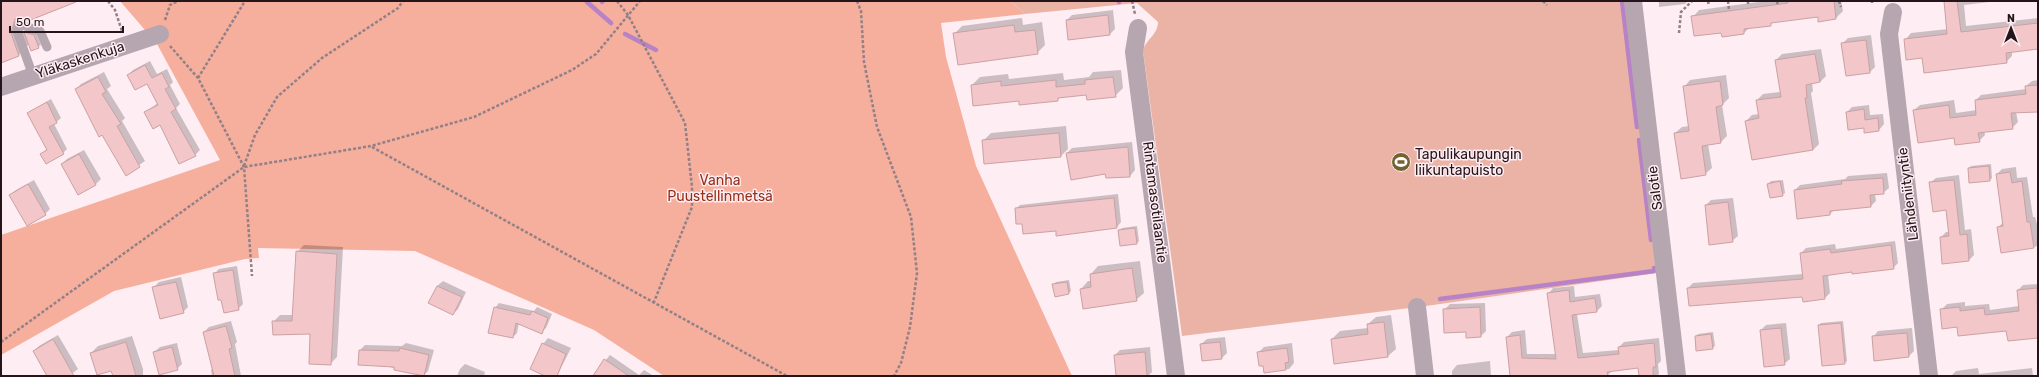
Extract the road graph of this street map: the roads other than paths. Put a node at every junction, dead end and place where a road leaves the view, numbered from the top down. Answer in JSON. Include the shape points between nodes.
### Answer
{"nodes":[{"id":1,"x":1633,"y":1,"type":"edge"},
{"id":2,"x":1893,"y":12,"type":"dead end"},
{"id":3,"x":1138,"y":28,"type":"dead end"},
{"id":4,"x":160,"y":34,"type":"road end"},
{"id":5,"x":47,"y":47,"type":"dead end"},
{"id":6,"x":33,"y":76,"type":"junction"},
{"id":7,"x":1,"y":87,"type":"edge"},
{"id":8,"x":1416,"y":308,"type":"dead end"},
{"id":9,"x":1176,"y":376,"type":"edge"},
{"id":10,"x":1425,"y":376,"type":"edge"},
{"id":11,"x":1677,"y":376,"type":"edge"},
{"id":12,"x":1929,"y":376,"type":"edge"}],
"edges":[{"from":1,"to":11,"type":"street","name":"Salotie"},
{"from":2,"to":12,"type":"street","name":"Lähdeniityntie","via":[[1889,34]]},
{"from":3,"to":9,"type":"street","name":"Rintamasotilaantie","via":[[1134,52]]},
{"from":4,"to":6,"type":"street","name":"Yläkaskenkuja"},
{"from":5,"to":6,"type":"lane","via":[[40,31],[19,24],[17,31]]},
{"from":6,"to":7,"type":"street","name":"Yläkaskenkuja"},
{"from":8,"to":10,"type":"street"}]}
